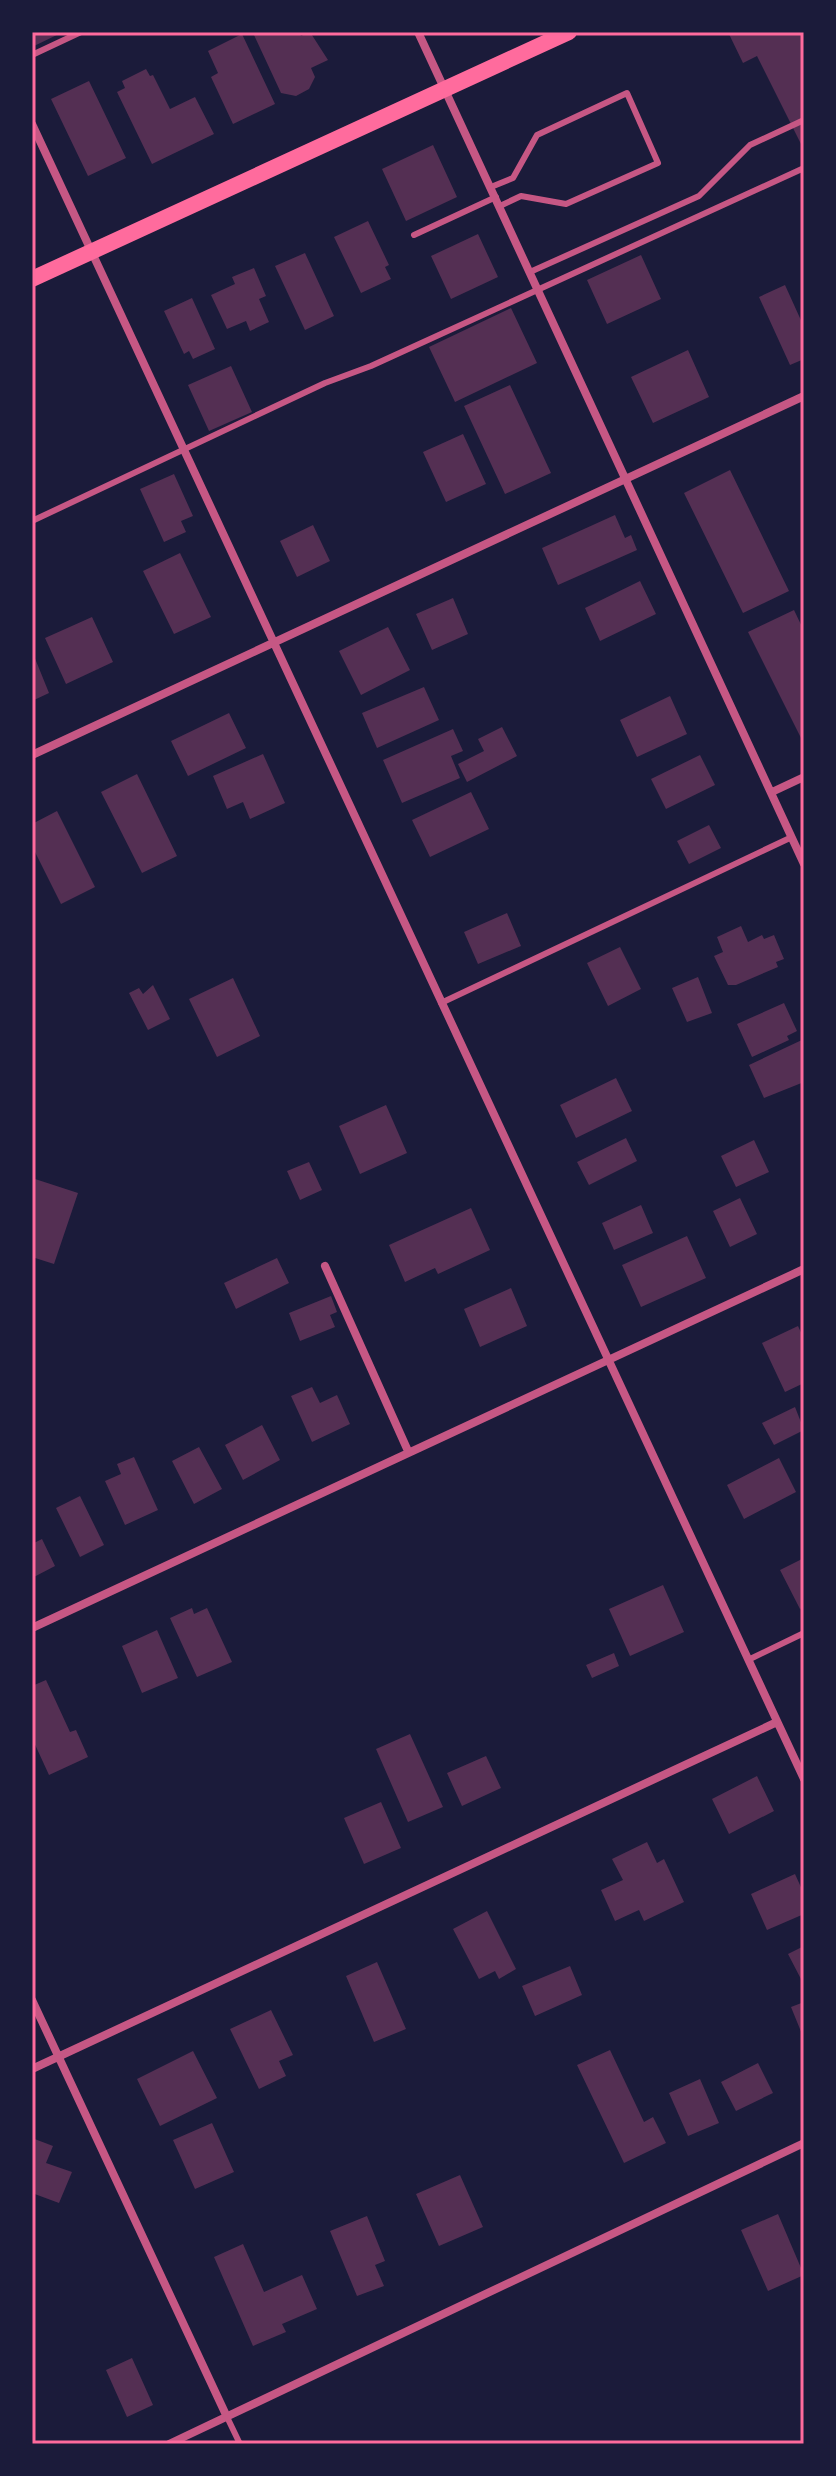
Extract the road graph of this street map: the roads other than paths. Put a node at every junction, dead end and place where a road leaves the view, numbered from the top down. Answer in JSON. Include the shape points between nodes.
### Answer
{"nodes":[{"id":1,"x":81,"y":32,"type":"edge"},
{"id":2,"x":418,"y":32,"type":"edge"},
{"id":3,"x":569,"y":32,"type":"edge"},
{"id":4,"x":32,"y":55,"type":"edge"},
{"id":5,"x":445,"y":89,"type":"junction"},
{"id":6,"x":804,"y":120,"type":"edge"},
{"id":7,"x":32,"y":124,"type":"edge"},
{"id":8,"x":804,"y":168,"type":"edge"},
{"id":9,"x":491,"y":187,"type":"junction"},
{"id":10,"x":498,"y":201,"type":"junction"},
{"id":11,"x":414,"y":235,"type":"dead end"},
{"id":12,"x":91,"y":252,"type":"junction"},
{"id":13,"x":530,"y":272,"type":"junction"},
{"id":14,"x":32,"y":279,"type":"edge"},
{"id":15,"x":539,"y":290,"type":"junction"},
{"id":16,"x":804,"y":396,"type":"edge"},
{"id":17,"x":182,"y":449,"type":"junction"},
{"id":18,"x":626,"y":479,"type":"junction"},
{"id":19,"x":32,"y":521,"type":"edge"},
{"id":20,"x":272,"y":643,"type":"junction"},
{"id":21,"x":32,"y":755,"type":"edge"},
{"id":22,"x":804,"y":777,"type":"edge"},
{"id":23,"x":772,"y":792,"type":"junction"},
{"id":24,"x":792,"y":837,"type":"junction"},
{"id":25,"x":804,"y":864,"type":"edge"},
{"id":26,"x":441,"y":1003,"type":"junction"},
{"id":27,"x":325,"y":1266,"type":"dead end"},
{"id":28,"x":804,"y":1269,"type":"edge"},
{"id":29,"x":608,"y":1359,"type":"junction"},
{"id":30,"x":408,"y":1451,"type":"junction"},
{"id":31,"x":32,"y":1628,"type":"edge"},
{"id":32,"x":804,"y":1633,"type":"edge"},
{"id":33,"x":748,"y":1660,"type":"junction"},
{"id":34,"x":777,"y":1722,"type":"junction"},
{"id":35,"x":804,"y":1779,"type":"edge"},
{"id":36,"x":32,"y":2000,"type":"edge"},
{"id":37,"x":59,"y":2057,"type":"junction"},
{"id":38,"x":32,"y":2069,"type":"edge"},
{"id":39,"x":804,"y":2143,"type":"edge"},
{"id":40,"x":227,"y":2417,"type":"junction"},
{"id":41,"x":169,"y":2444,"type":"edge"},
{"id":42,"x":240,"y":2444,"type":"edge"}],
"edges":[{"from":1,"to":4,"type":"lane"},
{"from":2,"to":5,"type":"street"},
{"from":3,"to":5,"type":"main road"},
{"from":5,"to":9,"type":"street"},
{"from":5,"to":12,"type":"main road"},
{"from":6,"to":13,"type":"lane","via":[[750,145],[699,196]]},
{"from":7,"to":12,"type":"street"},
{"from":8,"to":15,"type":"lane"},
{"from":9,"to":10,"type":"street"},
{"from":9,"to":10,"type":"lane","via":[[513,178],[537,135],[627,93],[658,163],[566,204],[521,196]]},
{"from":10,"to":11,"type":"lane"},
{"from":10,"to":13,"type":"street"},
{"from":12,"to":14,"type":"main road"},
{"from":12,"to":17,"type":"street"},
{"from":13,"to":15,"type":"street"},
{"from":15,"to":17,"type":"lane"},
{"from":15,"to":18,"type":"street"},
{"from":16,"to":18,"type":"street"},
{"from":17,"to":19,"type":"lane"},
{"from":17,"to":20,"type":"street"},
{"from":18,"to":20,"type":"street"},
{"from":18,"to":23,"type":"street"},
{"from":20,"to":21,"type":"street"},
{"from":20,"to":26,"type":"street"},
{"from":22,"to":23,"type":"street"},
{"from":23,"to":24,"type":"street"},
{"from":24,"to":25,"type":"street"},
{"from":24,"to":26,"type":"lane"},
{"from":26,"to":29,"type":"street"},
{"from":27,"to":30,"type":"street"},
{"from":28,"to":29,"type":"street"},
{"from":29,"to":30,"type":"street"},
{"from":29,"to":33,"type":"street"},
{"from":30,"to":31,"type":"street"},
{"from":32,"to":33,"type":"lane"},
{"from":33,"to":34,"type":"street"},
{"from":34,"to":35,"type":"street"},
{"from":34,"to":37,"type":"street"},
{"from":36,"to":37,"type":"street"},
{"from":37,"to":38,"type":"street"},
{"from":37,"to":40,"type":"street"},
{"from":39,"to":40,"type":"street"},
{"from":40,"to":41,"type":"street"},
{"from":40,"to":42,"type":"lane"}]}
